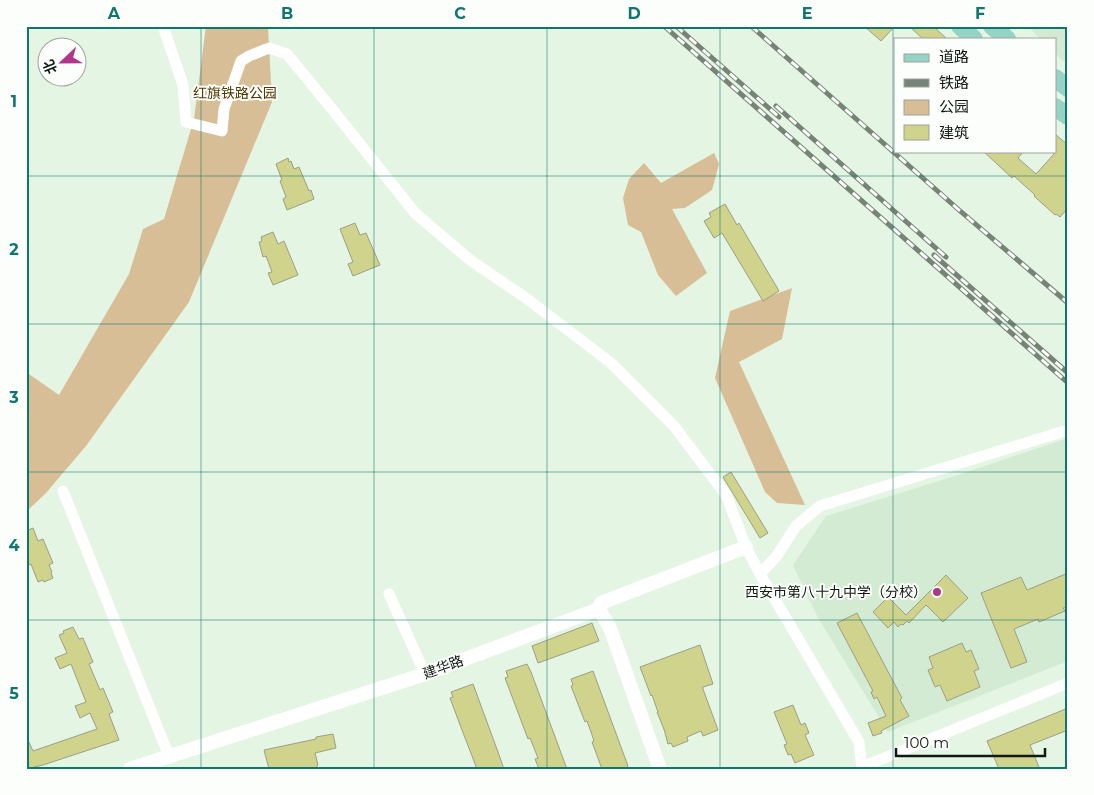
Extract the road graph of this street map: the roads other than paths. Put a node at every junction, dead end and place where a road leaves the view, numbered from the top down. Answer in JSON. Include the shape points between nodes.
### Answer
{"nodes":[{"id":1,"x":163,"y":26,"type":"edge"},
{"id":2,"x":960,"y":26,"type":"edge"},
{"id":3,"x":992,"y":26,"type":"edge"},
{"id":4,"x":973,"y":38,"type":"edge"},
{"id":5,"x":1006,"y":38,"type":"edge"},
{"id":6,"x":1056,"y":79,"type":"edge"},
{"id":7,"x":1068,"y":88,"type":"edge"},
{"id":8,"x":1056,"y":108,"type":"edge"},
{"id":9,"x":1068,"y":116,"type":"edge"},
{"id":10,"x":1068,"y":430,"type":"edge"},
{"id":11,"x":63,"y":491,"type":"dead end"},
{"id":12,"x":746,"y":547,"type":"junction"},
{"id":13,"x":760,"y":574,"type":"junction"},
{"id":14,"x":389,"y":594,"type":"dead end"},
{"id":15,"x":599,"y":609,"type":"junction"},
{"id":16,"x":425,"y":674,"type":"junction"},
{"id":17,"x":1068,"y":683,"type":"edge"},
{"id":18,"x":169,"y":756,"type":"junction"},
{"id":19,"x":862,"y":768,"type":"edge"},
{"id":20,"x":130,"y":769,"type":"edge"},
{"id":21,"x":660,"y":769,"type":"edge"}],
"edges":[{"from":1,"to":12,"type":"street","via":[[183,85],[186,122],[222,131],[224,109],[241,61],[269,48],[287,54],[414,213],[470,260],[611,363],[674,426],[726,495]]},
{"from":2,"to":4,"type":"main road"},
{"from":3,"to":5,"type":"main road"},
{"from":6,"to":7,"type":"main road"},
{"from":8,"to":9,"type":"main road"},
{"from":10,"to":13,"type":"street","via":[[820,506],[796,526],[776,557]]},
{"from":11,"to":18,"type":"street"},
{"from":12,"to":13,"type":"street"},
{"from":12,"to":15,"type":"street","name":"建华路","via":[[601,603]]},
{"from":13,"to":19,"type":"street","via":[[859,742]]},
{"from":14,"to":16,"type":"street"},
{"from":15,"to":16,"type":"street","name":"建华路"},
{"from":15,"to":21,"type":"street","via":[[610,628]]},
{"from":16,"to":18,"type":"street","name":"建华路"},
{"from":17,"to":19,"type":"street"},
{"from":18,"to":20,"type":"street","name":"建华路"}]}
